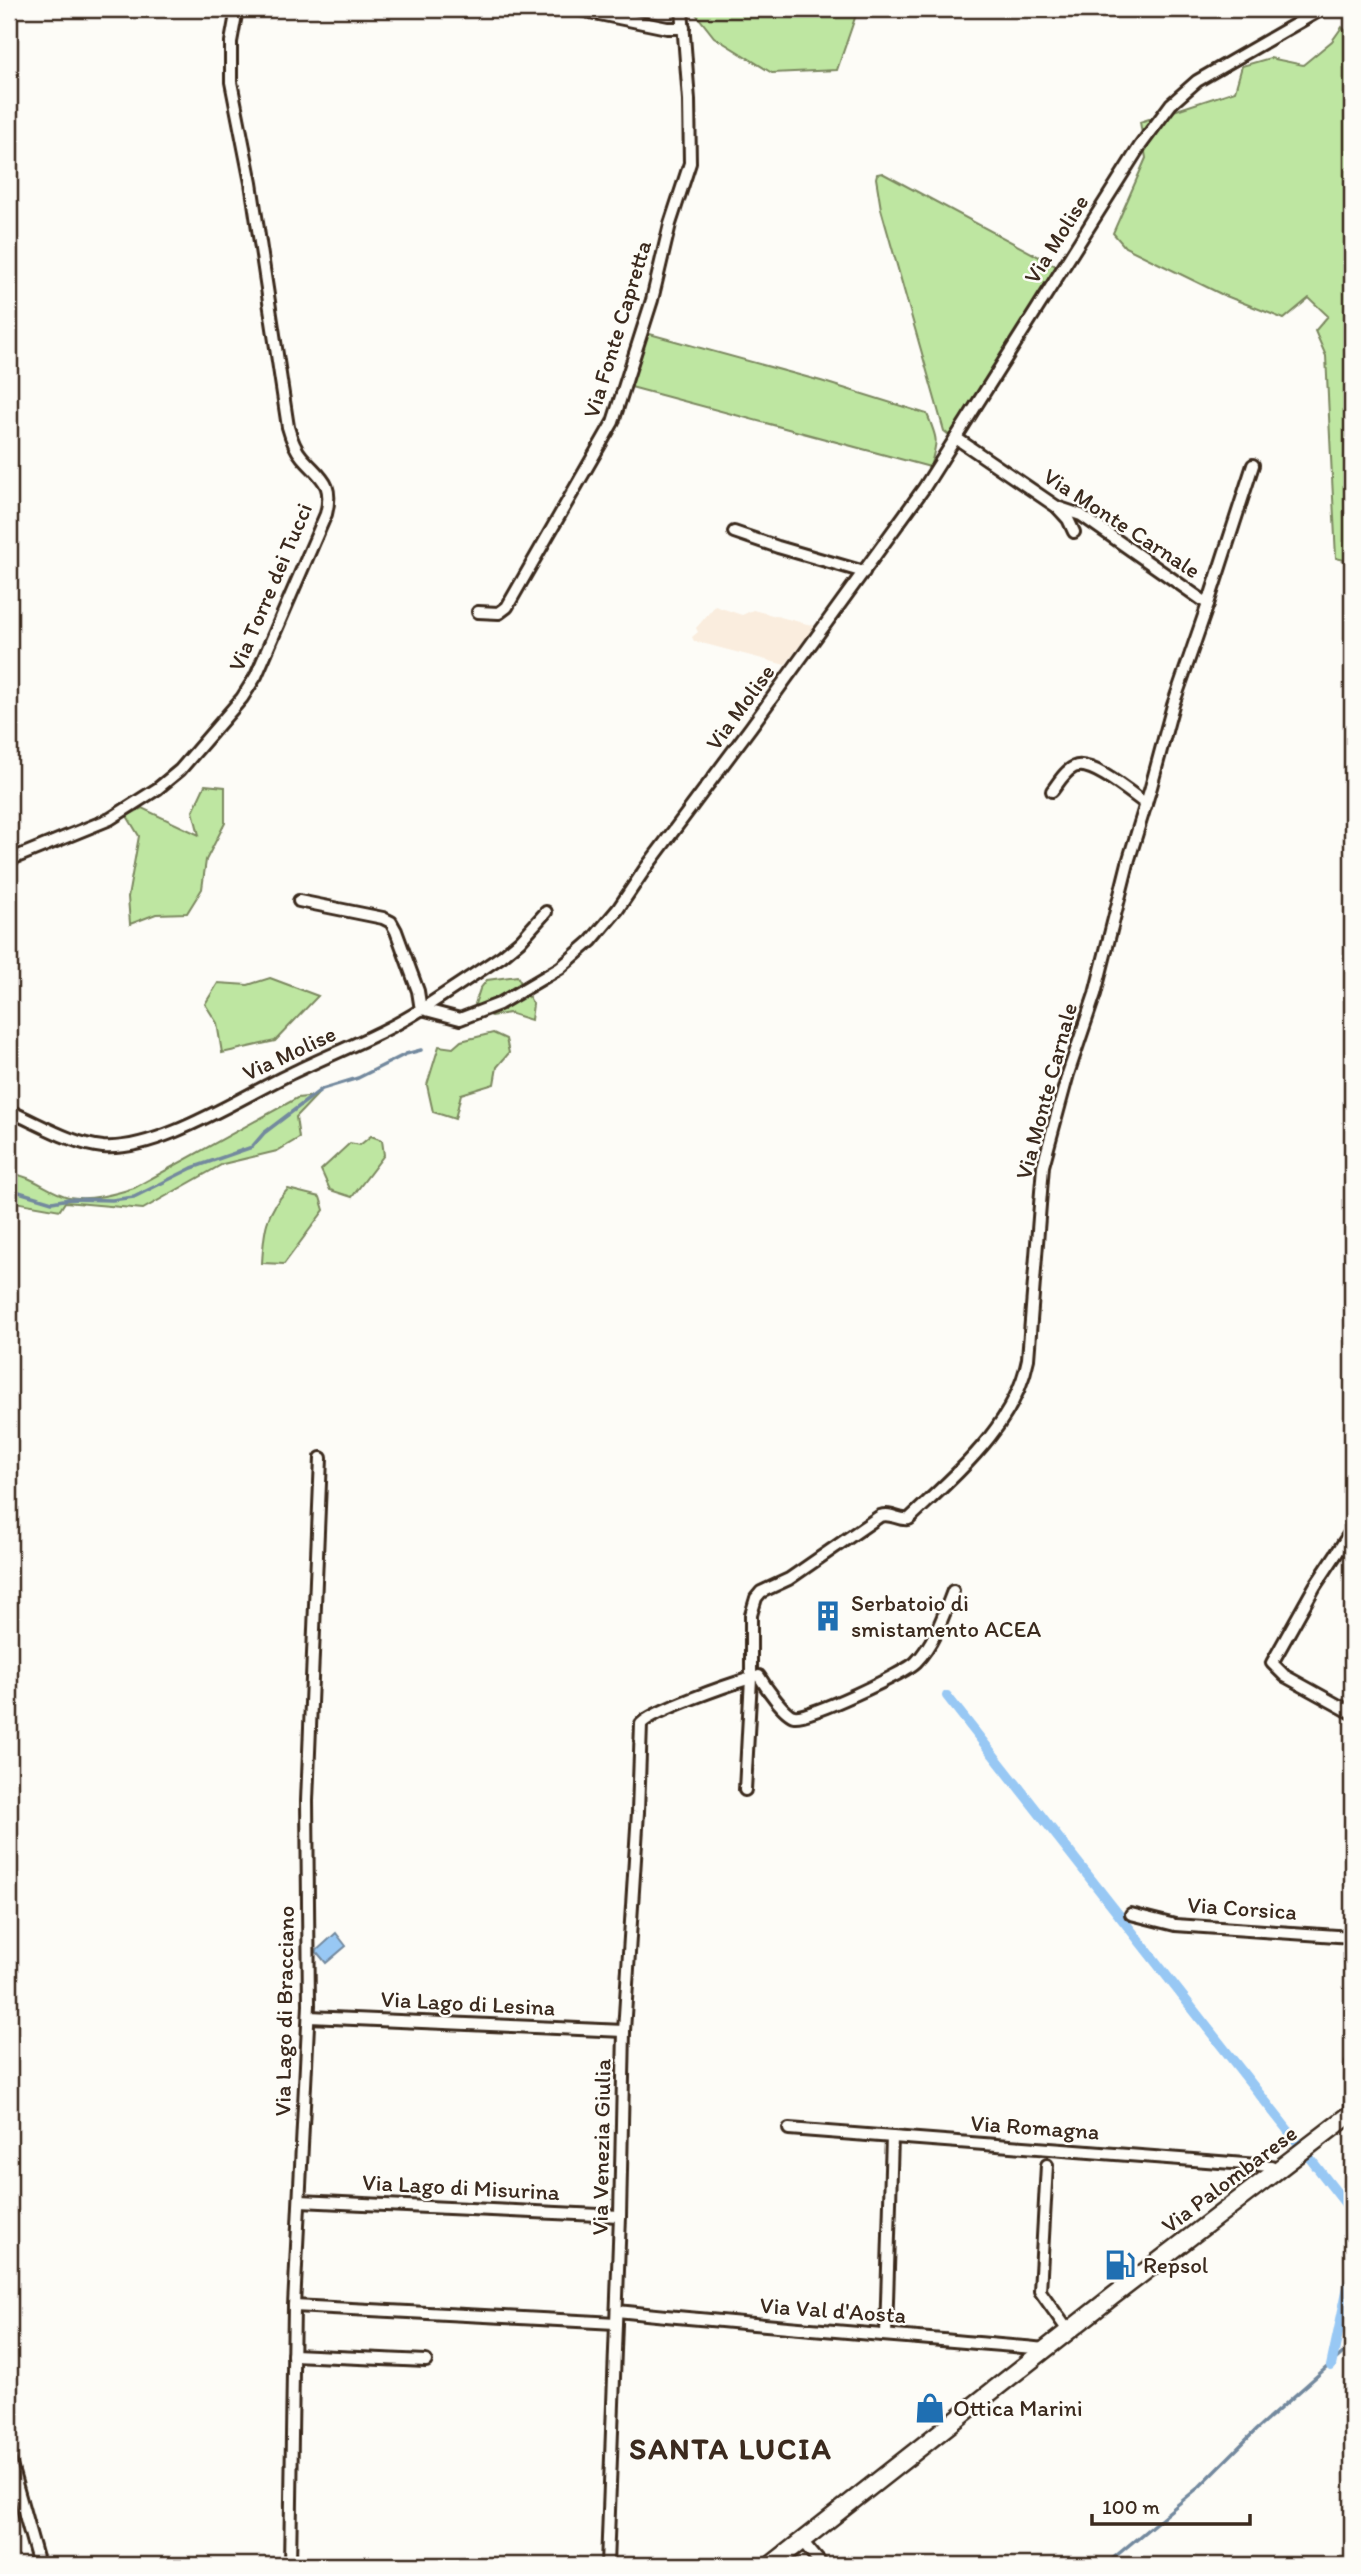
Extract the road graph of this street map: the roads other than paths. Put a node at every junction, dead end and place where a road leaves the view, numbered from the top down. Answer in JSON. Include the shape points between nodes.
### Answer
{"nodes":[{"id":1,"x":237,"y":9,"type":"edge"},
{"id":2,"x":575,"y":9,"type":"edge"},
{"id":3,"x":682,"y":9,"type":"edge"},
{"id":4,"x":1322,"y":9,"type":"edge"},
{"id":5,"x":684,"y":28,"type":"junction"},
{"id":6,"x":957,"y":438,"type":"junction"},
{"id":7,"x":1253,"y":465,"type":"dead end"},
{"id":8,"x":1057,"y":507,"type":"junction"},
{"id":9,"x":734,"y":532,"type":"dead end"},
{"id":10,"x":1074,"y":532,"type":"dead end"},
{"id":11,"x":864,"y":572,"type":"junction"},
{"id":12,"x":1208,"y":604,"type":"junction"},
{"id":13,"x":478,"y":612,"type":"dead end"},
{"id":14,"x":1052,"y":791,"type":"dead end"},
{"id":15,"x":1146,"y":804,"type":"junction"},
{"id":16,"x":9,"y":860,"type":"edge"},
{"id":17,"x":299,"y":901,"type":"dead end"},
{"id":18,"x":546,"y":912,"type":"dead end"},
{"id":19,"x":422,"y":1010,"type":"junction"},
{"id":20,"x":9,"y":1111,"type":"edge"},
{"id":21,"x":321,"y":1458,"type":"dead end"},
{"id":22,"x":1352,"y":1530,"type":"edge"},
{"id":23,"x":953,"y":1591,"type":"dead end"},
{"id":24,"x":755,"y":1677,"type":"junction"},
{"id":25,"x":1352,"y":1713,"type":"edge"},
{"id":26,"x":745,"y":1790,"type":"dead end"},
{"id":27,"x":1131,"y":1914,"type":"dead end"},
{"id":28,"x":1352,"y":1937,"type":"edge"},
{"id":29,"x":309,"y":2017,"type":"junction"},
{"id":30,"x":624,"y":2031,"type":"junction"},
{"id":31,"x":1352,"y":2063,"type":"edge"},
{"id":32,"x":1352,"y":2113,"type":"edge"},
{"id":33,"x":789,"y":2129,"type":"dead end"},
{"id":34,"x":892,"y":2137,"type":"junction"},
{"id":35,"x":1047,"y":2165,"type":"dead end"},
{"id":36,"x":1276,"y":2172,"type":"junction"},
{"id":37,"x":300,"y":2201,"type":"junction"},
{"id":38,"x":620,"y":2216,"type":"junction"},
{"id":39,"x":294,"y":2305,"type":"junction"},
{"id":40,"x":616,"y":2317,"type":"junction"},
{"id":41,"x":1069,"y":2332,"type":"junction"},
{"id":42,"x":886,"y":2334,"type":"junction"},
{"id":43,"x":1046,"y":2349,"type":"junction"},
{"id":44,"x":293,"y":2355,"type":"junction"},
{"id":45,"x":426,"y":2361,"type":"dead end"},
{"id":46,"x":9,"y":2458,"type":"edge"},
{"id":47,"x":802,"y":2541,"type":"junction"},
{"id":48,"x":39,"y":2565,"type":"edge"},
{"id":49,"x":290,"y":2565,"type":"edge"},
{"id":50,"x":607,"y":2565,"type":"edge"},
{"id":51,"x":771,"y":2565,"type":"edge"},
{"id":52,"x":822,"y":2565,"type":"edge"}],
"edges":[{"from":1,"to":16,"type":"street","name":"Via Torre dei Tucci","via":[[230,82],[251,183],[288,427],[299,453],[327,483],[327,509],[256,677],[180,770],[116,815]]},
{"from":2,"to":5,"type":"street"},
{"from":3,"to":5,"type":"street","name":"Via Fonte Capretta"},
{"from":4,"to":6,"type":"street","name":"Via Molise","via":[[1197,81],[1171,104]]},
{"from":5,"to":13,"type":"street","name":"Via Fonte Capretta","via":[[690,163],[620,405],[507,607],[499,613]]},
{"from":6,"to":8,"type":"street","name":"Via Monte Carnale"},
{"from":6,"to":11,"type":"street","name":"Via Molise"},
{"from":7,"to":12,"type":"street"},
{"from":8,"to":10,"type":"street"},
{"from":8,"to":12,"type":"street","name":"Via Monte Carnale","via":[[1081,515]]},
{"from":9,"to":11,"type":"street"},
{"from":11,"to":19,"type":"street","name":"Via Molise","via":[[591,941],[560,968],[488,1009],[460,1019]]},
{"from":12,"to":15,"type":"street","name":"Via Monte Carnale","via":[[1173,705]]},
{"from":14,"to":15,"type":"street","via":[[1072,768],[1084,765]]},
{"from":15,"to":24,"type":"street","name":"Via Monte Carnale","via":[[1043,1166],[1029,1348],[1020,1383],[991,1436],[909,1519],[880,1516],[758,1595],[752,1609]]},
{"from":17,"to":19,"type":"street","via":[[387,919],[396,931]]},
{"from":18,"to":19,"type":"street","via":[[502,956]]},
{"from":19,"to":20,"type":"street","name":"Via Molise","via":[[395,1027],[139,1143],[91,1145]]},
{"from":21,"to":29,"type":"street","name":"Via Lago di Bracciano","via":[[307,1801]]},
{"from":22,"to":25,"type":"street","via":[[1272,1663],[1285,1676]]},
{"from":23,"to":24,"type":"street","via":[[929,1645],[916,1662],[828,1706],[802,1716],[791,1715]]},
{"from":24,"to":26,"type":"street"},
{"from":24,"to":30,"type":"street","name":"Via Venezia Giulia","via":[[642,1722]]},
{"from":27,"to":28,"type":"street","name":"Via Corsica","via":[[1175,1925]]},
{"from":29,"to":30,"type":"street","name":"Via Lago di Lesina"},
{"from":29,"to":37,"type":"street","name":"Via Lago di Bracciano"},
{"from":30,"to":38,"type":"street","name":"Via Venezia Giulia"},
{"from":31,"to":32,"type":"street"},
{"from":32,"to":36,"type":"main road","name":"Via Palombarese"},
{"from":33,"to":34,"type":"street","name":"Via Romagna"},
{"from":34,"to":36,"type":"street","name":"Via Romagna","via":[[1271,2166]]},
{"from":34,"to":42,"type":"street"},
{"from":35,"to":41,"type":"street","via":[[1040,2291]]},
{"from":36,"to":41,"type":"main road","name":"Via Palombarese"},
{"from":37,"to":38,"type":"street","name":"Via Lago di Misurina"},
{"from":37,"to":39,"type":"street","name":"Via Lago di Bracciano"},
{"from":38,"to":40,"type":"street","name":"Via Venezia Giulia"},
{"from":39,"to":40,"type":"street","name":"Via Val d'Aosta"},
{"from":39,"to":44,"type":"street","name":"Via Lago di Bracciano"},
{"from":40,"to":42,"type":"street","name":"Via Val d'Aosta"},
{"from":40,"to":50,"type":"street","name":"Via Venezia Giulia"},
{"from":41,"to":43,"type":"main road","name":"Via Palombarese"},
{"from":42,"to":43,"type":"street","name":"Via Val d'Aosta"},
{"from":43,"to":47,"type":"main road","name":"Via Palombarese"},
{"from":44,"to":45,"type":"street"},
{"from":44,"to":49,"type":"street","name":"Via Lago di Bracciano"},
{"from":46,"to":48,"type":"street"},
{"from":47,"to":51,"type":"main road","name":"Via Palombarese"},
{"from":47,"to":52,"type":"street"}]}
